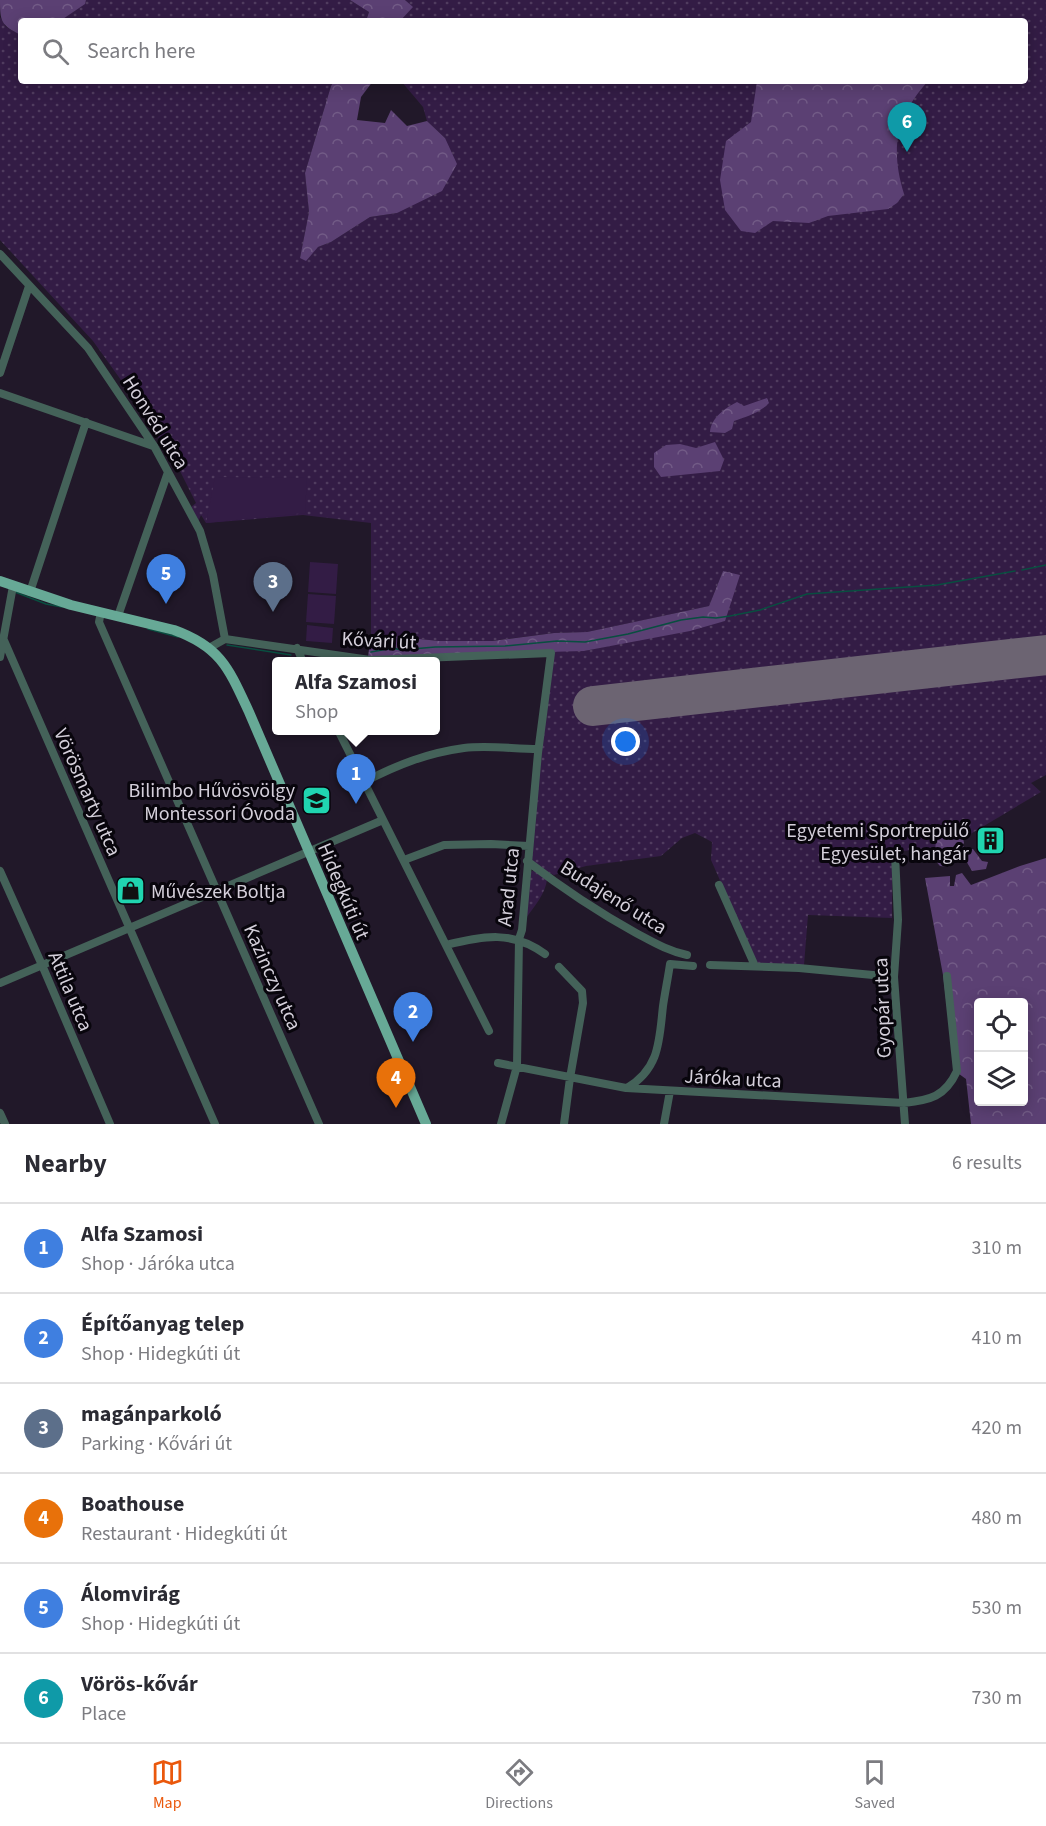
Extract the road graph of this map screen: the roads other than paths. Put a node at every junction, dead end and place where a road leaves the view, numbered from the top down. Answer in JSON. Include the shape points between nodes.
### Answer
{"nodes":[{"id":1,"x":0,"y":254,"type":"edge"},
{"id":2,"x":29,"y":285,"type":"junction"},
{"id":3,"x":0,"y":373,"type":"edge"},
{"id":4,"x":0,"y":393,"type":"edge"},
{"id":5,"x":86,"y":422,"type":"junction"},
{"id":6,"x":154,"y":446,"type":"junction"},
{"id":7,"x":168,"y":472,"type":"junction"},
{"id":8,"x":0,"y":581,"type":"edge"},
{"id":9,"x":13,"y":589,"type":"junction"},
{"id":10,"x":30,"y":592,"type":"junction"},
{"id":11,"x":100,"y":615,"type":"junction"},
{"id":12,"x":118,"y":616,"type":"junction"},
{"id":13,"x":3,"y":638,"type":"junction"},
{"id":14,"x":225,"y":639,"type":"junction"},
{"id":15,"x":209,"y":648,"type":"junction"},
{"id":16,"x":297,"y":648,"type":"junction"},
{"id":17,"x":551,"y":653,"type":"joint"},
{"id":18,"x":0,"y":657,"type":"edge"},
{"id":19,"x":301,"y":657,"type":"edge"},
{"id":20,"x":352,"y":657,"type":"edge"},
{"id":21,"x":440,"y":657,"type":"edge"},
{"id":22,"x":340,"y":735,"type":"edge"},
{"id":23,"x":538,"y":749,"type":"junction"},
{"id":24,"x":364,"y":782,"type":"junction"},
{"id":25,"x":383,"y":820,"type":"junction"},
{"id":26,"x":529,"y":846,"type":"junction"},
{"id":27,"x":308,"y":851,"type":"junction"},
{"id":28,"x":896,"y":854,"type":"dead end"},
{"id":29,"x":404,"y":860,"type":"junction"},
{"id":30,"x":528,"y":861,"type":"junction"},
{"id":31,"x":0,"y":871,"type":"edge"},
{"id":32,"x":719,"y":885,"type":"dead end"},
{"id":33,"x":217,"y":890,"type":"junction"},
{"id":34,"x":129,"y":927,"type":"junction"},
{"id":35,"x":519,"y":939,"type":"junction"},
{"id":36,"x":446,"y":945,"type":"junction"},
{"id":37,"x":545,"y":954,"type":"dead end"},
{"id":38,"x":687,"y":955,"type":"dead end"},
{"id":39,"x":42,"y":965,"type":"junction"},
{"id":40,"x":710,"y":965,"type":"dead end"},
{"id":41,"x":693,"y":966,"type":"dead end"},
{"id":42,"x":755,"y":966,"type":"junction"},
{"id":43,"x":559,"y":967,"type":"dead end"},
{"id":44,"x":947,"y":976,"type":"dead end"},
{"id":45,"x":894,"y":977,"type":"junction"},
{"id":46,"x":0,"y":983,"type":"edge"},
{"id":47,"x":489,"y":1031,"type":"dead end"},
{"id":48,"x":498,"y":1063,"type":"dead end"},
{"id":49,"x":517,"y":1066,"type":"junction"},
{"id":50,"x":570,"y":1078,"type":"junction"},
{"id":51,"x":626,"y":1088,"type":"junction"},
{"id":52,"x":670,"y":1091,"type":"junction"},
{"id":53,"x":904,"y":1103,"type":"junction"},
{"id":54,"x":0,"y":1113,"type":"edge"},
{"id":55,"x":5,"y":1124,"type":"edge"},
{"id":56,"x":110,"y":1124,"type":"edge"},
{"id":57,"x":215,"y":1124,"type":"edge"},
{"id":58,"x":319,"y":1124,"type":"edge"},
{"id":59,"x":426,"y":1124,"type":"edge"},
{"id":60,"x":501,"y":1124,"type":"edge"},
{"id":61,"x":564,"y":1124,"type":"edge"},
{"id":62,"x":664,"y":1124,"type":"edge"},
{"id":63,"x":905,"y":1124,"type":"edge"}],
"edges":[{"from":1,"to":2,"type":"street","name":"Honvéd utca"},
{"from":2,"to":3,"type":"street"},
{"from":2,"to":6,"type":"street","name":"Honvéd utca","via":[[88,348]]},
{"from":4,"to":5,"type":"street"},
{"from":5,"to":6,"type":"street"},
{"from":5,"to":10,"type":"street"},
{"from":6,"to":7,"type":"street","name":"Honvéd utca"},
{"from":7,"to":12,"type":"street"},
{"from":7,"to":14,"type":"street","name":"Honvéd utca","via":[[205,543]]},
{"from":8,"to":9,"type":"main road","name":"Hidegkúti út"},
{"from":9,"to":10,"type":"main road","name":"Hidegkúti út"},
{"from":9,"to":13,"type":"street"},
{"from":10,"to":11,"type":"main road","name":"Hidegkúti út"},
{"from":11,"to":12,"type":"main road","name":"Hidegkúti út"},
{"from":11,"to":33,"type":"street","name":"Kazinczy utca"},
{"from":12,"to":15,"type":"main road","name":"Hidegkúti út","via":[[174,630]]},
{"from":13,"to":18,"type":"street"},
{"from":13,"to":34,"type":"street","name":"Vörösmarty utca"},
{"from":14,"to":15,"type":"street"},
{"from":14,"to":16,"type":"street","name":"Kővári út"},
{"from":15,"to":27,"type":"main road","name":"Hidegkúti út","via":[[230,671]]},
{"from":16,"to":19,"type":"street"},
{"from":16,"to":20,"type":"street","name":"Kővári út"},
{"from":17,"to":21,"type":"street","name":"Kővári út"},
{"from":17,"to":23,"type":"street","name":"Arad utca"},
{"from":22,"to":24,"type":"street"},
{"from":23,"to":24,"type":"street","via":[[467,748],[433,754]]},
{"from":23,"to":26,"type":"street","name":"Arad utca"},
{"from":24,"to":25,"type":"street"},
{"from":25,"to":27,"type":"street"},
{"from":25,"to":29,"type":"street"},
{"from":26,"to":29,"type":"street","via":[[444,845]]},
{"from":26,"to":30,"type":"street","name":"Arad utca"},
{"from":27,"to":33,"type":"street"},
{"from":27,"to":59,"type":"main road","name":"Hidegkúti út"},
{"from":28,"to":45,"type":"street","name":"Gyopár utca","via":[[898,931]]},
{"from":29,"to":36,"type":"street"},
{"from":30,"to":35,"type":"street","name":"Arad utca"},
{"from":30,"to":38,"type":"street","name":"Budajenő utca","via":[[611,919],[671,951]]},
{"from":31,"to":39,"type":"street","name":"Attila utca"},
{"from":32,"to":42,"type":"street"},
{"from":33,"to":34,"type":"street"},
{"from":33,"to":58,"type":"street","name":"Kazinczy utca"},
{"from":34,"to":39,"type":"street"},
{"from":34,"to":57,"type":"street","name":"Vörösmarty utca"},
{"from":35,"to":36,"type":"street","via":[[485,937]]},
{"from":35,"to":37,"type":"street"},
{"from":35,"to":49,"type":"street","name":"Arad utca"},
{"from":36,"to":47,"type":"street"},
{"from":39,"to":46,"type":"street"},
{"from":39,"to":56,"type":"street","name":"Attila utca"},
{"from":40,"to":42,"type":"street"},
{"from":41,"to":51,"type":"street","via":[[670,964],[659,1044],[652,1064],[640,1080]]},
{"from":42,"to":45,"type":"street"},
{"from":43,"to":50,"type":"street","via":[[582,991]]},
{"from":44,"to":53,"type":"street","name":"Járóka utca","via":[[957,1071],[942,1093]]},
{"from":45,"to":53,"type":"street","name":"Gyopár utca"},
{"from":48,"to":49,"type":"street","name":"Járóka utca"},
{"from":49,"to":50,"type":"street","name":"Járóka utca"},
{"from":49,"to":60,"type":"street","name":"Arad utca"},
{"from":50,"to":51,"type":"street","name":"Járóka utca"},
{"from":50,"to":61,"type":"street"},
{"from":51,"to":52,"type":"street","name":"Járóka utca"},
{"from":52,"to":53,"type":"street","name":"Járóka utca"},
{"from":52,"to":62,"type":"street"},
{"from":53,"to":63,"type":"street","name":"Gyopár utca"},
{"from":54,"to":55,"type":"street"}]}
